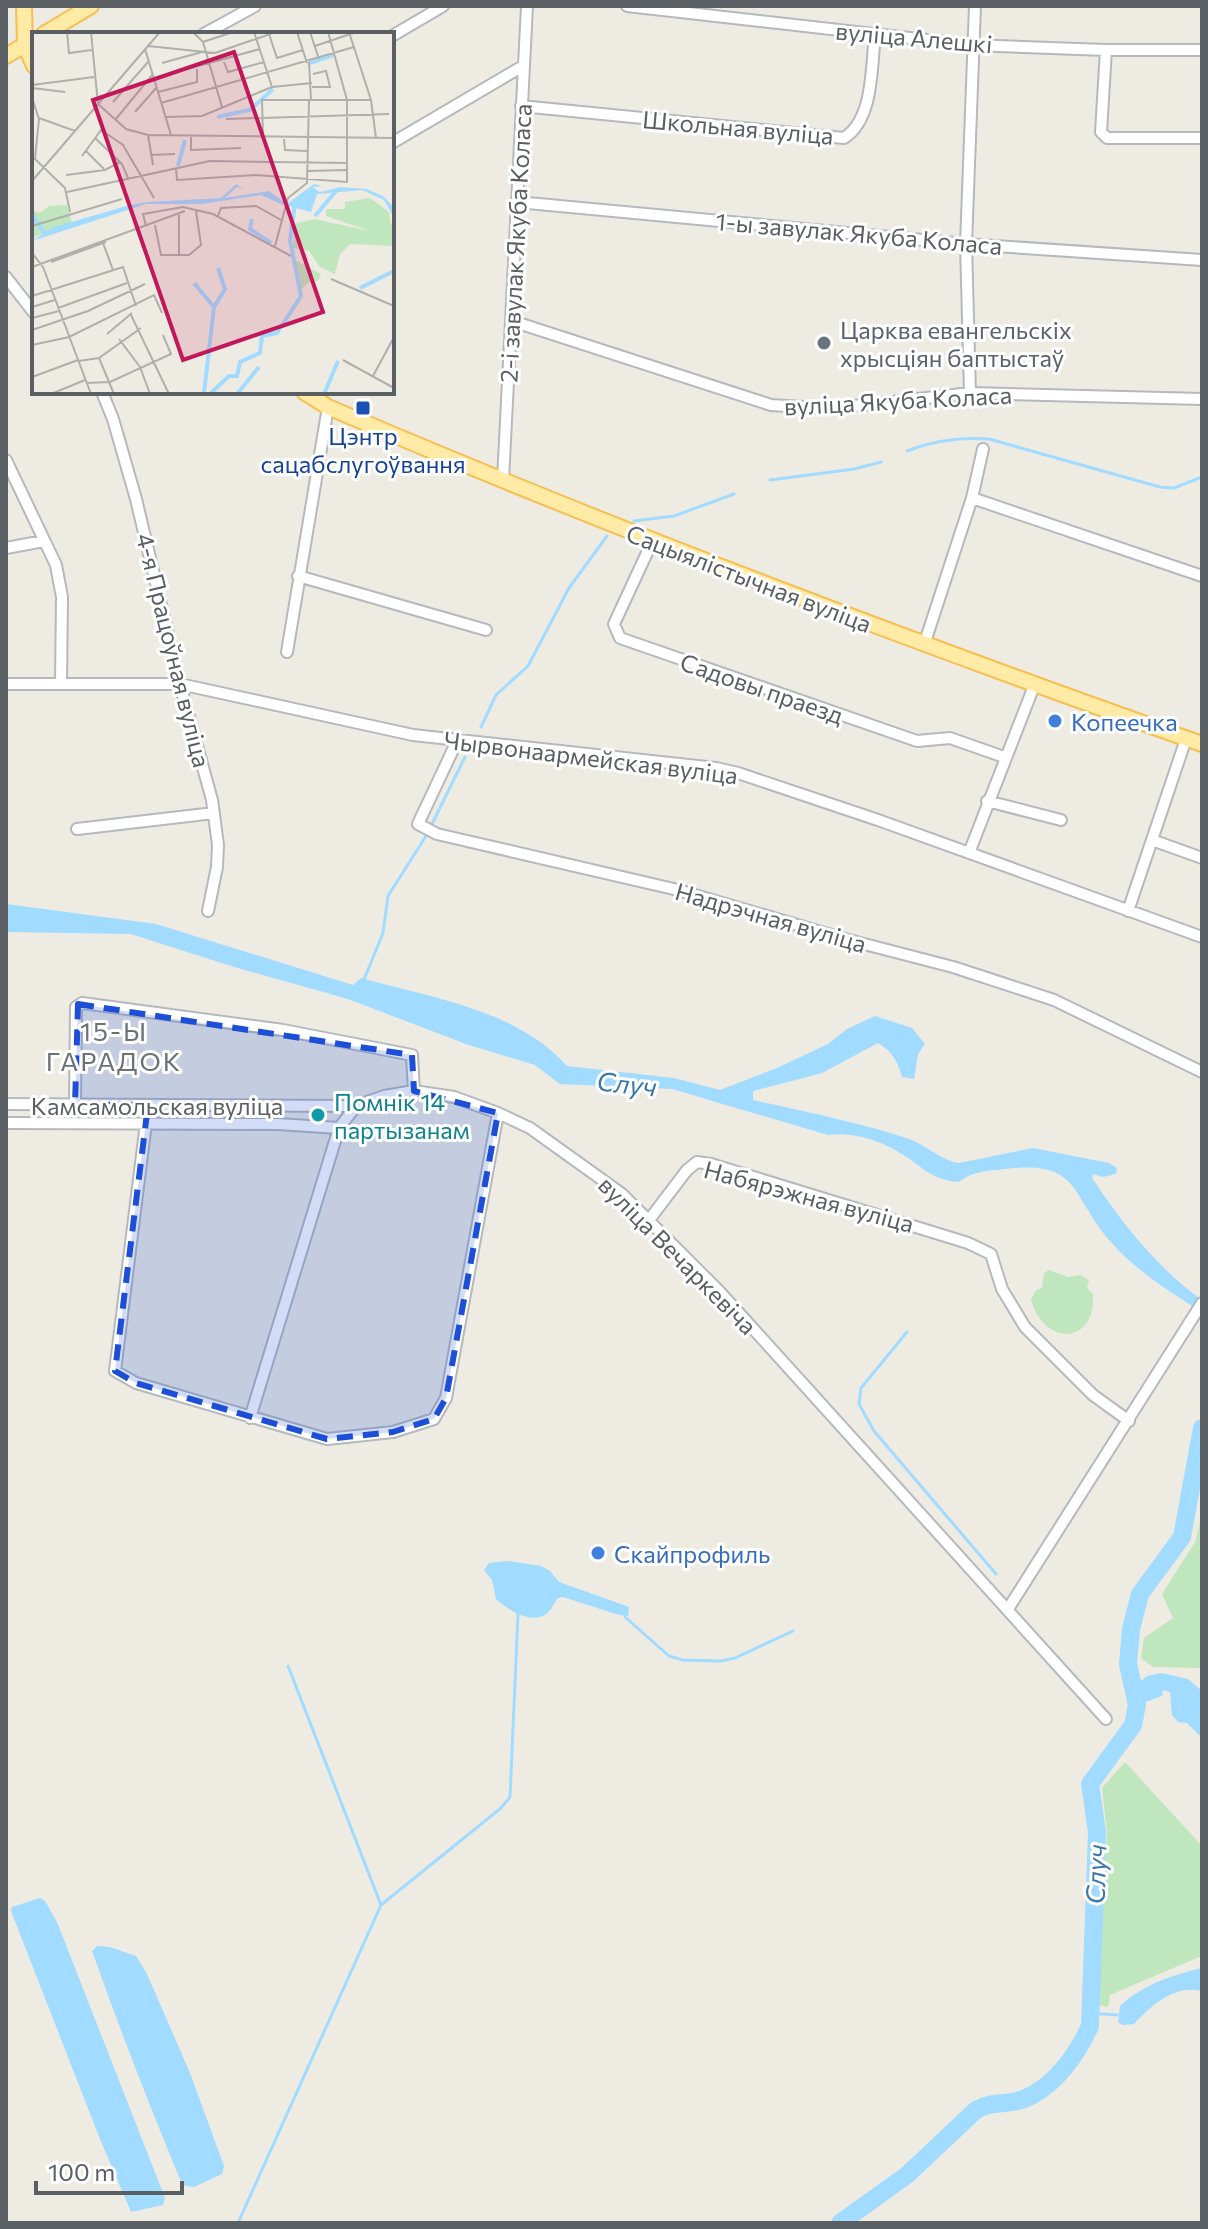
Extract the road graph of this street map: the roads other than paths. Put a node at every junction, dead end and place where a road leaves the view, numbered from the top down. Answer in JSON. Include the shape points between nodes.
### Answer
{"nodes":[{"id":1,"x":24,"y":6,"type":"edge"},
{"id":2,"x":91,"y":6,"type":"edge"},
{"id":3,"x":255,"y":6,"type":"edge"},
{"id":4,"x":443,"y":6,"type":"edge"},
{"id":5,"x":527,"y":6,"type":"edge"},
{"id":6,"x":627,"y":6,"type":"edge"},
{"id":7,"x":975,"y":6,"type":"edge"},
{"id":8,"x":47,"y":32,"type":"edge"},
{"id":9,"x":208,"y":32,"type":"edge"},
{"id":10,"x":394,"y":35,"type":"edge"},
{"id":11,"x":875,"y":35,"type":"junction"},
{"id":12,"x":30,"y":42,"type":"edge"},
{"id":13,"x":972,"y":45,"type":"junction"},
{"id":14,"x":1106,"y":50,"type":"junction"},
{"id":15,"x":1202,"y":50,"type":"edge"},
{"id":16,"x":6,"y":56,"type":"edge"},
{"id":17,"x":523,"y":66,"type":"junction"},
{"id":18,"x":521,"y":106,"type":"junction"},
{"id":19,"x":1202,"y":138,"type":"edge"},
{"id":20,"x":394,"y":142,"type":"edge"},
{"id":21,"x":517,"y":202,"type":"junction"},
{"id":22,"x":966,"y":244,"type":"junction"},
{"id":23,"x":1202,"y":260,"type":"edge"},
{"id":24,"x":6,"y":277,"type":"edge"},
{"id":25,"x":32,"y":310,"type":"edge"},
{"id":26,"x":512,"y":321,"type":"junction"},
{"id":27,"x":970,"y":393,"type":"junction"},
{"id":28,"x":103,"y":394,"type":"edge"},
{"id":29,"x":307,"y":394,"type":"edge"},
{"id":30,"x":1202,"y":399,"type":"edge"},
{"id":31,"x":328,"y":407,"type":"junction"},
{"id":32,"x":983,"y":449,"type":"dead end"},
{"id":33,"x":6,"y":460,"type":"edge"},
{"id":34,"x":503,"y":480,"type":"junction"},
{"id":35,"x":972,"y":498,"type":"junction"},
{"id":36,"x":44,"y":541,"type":"junction"},
{"id":37,"x":652,"y":542,"type":"junction"},
{"id":38,"x":6,"y":548,"type":"edge"},
{"id":39,"x":298,"y":576,"type":"junction"},
{"id":40,"x":1202,"y":576,"type":"edge"},
{"id":41,"x":486,"y":630,"type":"dead end"},
{"id":42,"x":924,"y":645,"type":"junction"},
{"id":43,"x":287,"y":652,"type":"dead end"},
{"id":44,"x":6,"y":684,"type":"edge"},
{"id":45,"x":61,"y":684,"type":"junction"},
{"id":46,"x":180,"y":684,"type":"junction"},
{"id":47,"x":1034,"y":686,"type":"junction"},
{"id":48,"x":458,"y":739,"type":"junction"},
{"id":49,"x":1197,"y":740,"type":"edge"},
{"id":50,"x":1004,"y":757,"type":"junction"},
{"id":51,"x":987,"y":801,"type":"junction"},
{"id":52,"x":214,"y":813,"type":"junction"},
{"id":53,"x":1061,"y":820,"type":"dead end"},
{"id":54,"x":77,"y":829,"type":"dead end"},
{"id":55,"x":1152,"y":840,"type":"junction"},
{"id":56,"x":969,"y":853,"type":"junction"},
{"id":57,"x":1202,"y":858,"type":"edge"},
{"id":58,"x":208,"y":911,"type":"dead end"},
{"id":59,"x":1128,"y":911,"type":"junction"},
{"id":60,"x":1202,"y":937,"type":"edge"},
{"id":61,"x":1202,"y":1072,"type":"edge"},
{"id":62,"x":414,"y":1091,"type":"junction"},
{"id":63,"x":6,"y":1104,"type":"edge"},
{"id":64,"x":75,"y":1105,"type":"junction"},
{"id":65,"x":356,"y":1106,"type":"junction"},
{"id":66,"x":498,"y":1113,"type":"junction"},
{"id":67,"x":6,"y":1123,"type":"edge"},
{"id":68,"x":146,"y":1123,"type":"junction"},
{"id":69,"x":339,"y":1128,"type":"junction"},
{"id":70,"x":649,"y":1220,"type":"junction"},
{"id":71,"x":1202,"y":1303,"type":"edge"},
{"id":72,"x":250,"y":1418,"type":"junction"},
{"id":73,"x":1129,"y":1421,"type":"junction"},
{"id":74,"x":1008,"y":1609,"type":"junction"},
{"id":75,"x":1106,"y":1719,"type":"dead end"}],
"edges":[{"from":1,"to":12,"type":"main road"},
{"from":2,"to":8,"type":"main road"},
{"from":3,"to":9,"type":"street"},
{"from":4,"to":10,"type":"street"},
{"from":5,"to":17,"type":"street","name":"2-і завулак Якуба Коласа"},
{"from":6,"to":11,"type":"street","name":"вуліца Алешкі"},
{"from":7,"to":13,"type":"street"},
{"from":11,"to":13,"type":"street","name":"вуліца Алешкі"},
{"from":11,"to":18,"type":"street","name":"Школьная вуліца","via":[[864,114],[844,138]]},
{"from":12,"to":16,"type":"main road"},
{"from":13,"to":14,"type":"street","name":"вуліца Алешкі"},
{"from":13,"to":22,"type":"street"},
{"from":14,"to":15,"type":"street","name":"вуліца Алешкі"},
{"from":14,"to":19,"type":"street","via":[[1101,132],[1107,138]]},
{"from":17,"to":18,"type":"street","name":"2-і завулак Якуба Коласа"},
{"from":17,"to":20,"type":"street"},
{"from":18,"to":21,"type":"street","name":"2-і завулак Якуба Коласа"},
{"from":21,"to":22,"type":"street","name":"1-ы завулак Якуба Коласа"},
{"from":21,"to":26,"type":"street","name":"2-і завулак Якуба Коласа"},
{"from":22,"to":23,"type":"street","name":"1-ы завулак Якуба Коласа"},
{"from":22,"to":27,"type":"street"},
{"from":24,"to":25,"type":"street"},
{"from":26,"to":27,"type":"street","name":"вуліца Якуба Коласа","via":[[771,405],[850,406]]},
{"from":26,"to":34,"type":"street","name":"2-і завулак Якуба Коласа"},
{"from":27,"to":30,"type":"street","name":"вуліца Якуба Коласа"},
{"from":28,"to":46,"type":"street","name":"4-я Працоўная вуліца","via":[[136,499]]},
{"from":29,"to":31,"type":"main road","name":"Сацыялістычная вуліца"},
{"from":31,"to":34,"type":"main road","name":"Сацыялістычная вуліца"},
{"from":31,"to":39,"type":"street"},
{"from":32,"to":35,"type":"street"},
{"from":33,"to":36,"type":"street"},
{"from":34,"to":37,"type":"main road","name":"Сацыялістычная вуліца"},
{"from":35,"to":40,"type":"street"},
{"from":35,"to":42,"type":"street"},
{"from":36,"to":38,"type":"street"},
{"from":36,"to":45,"type":"street","via":[[56,565],[62,597]]},
{"from":37,"to":42,"type":"main road","name":"Сацыялістычная вуліца"},
{"from":37,"to":50,"type":"street","name":"Садовы праезд","via":[[614,624],[620,638],[917,741],[950,738]]},
{"from":39,"to":41,"type":"street"},
{"from":39,"to":43,"type":"street"},
{"from":42,"to":47,"type":"main road","name":"Сацыялістычная вуліца"},
{"from":44,"to":45,"type":"street","name":"Чырвонаармейская вуліца"},
{"from":45,"to":46,"type":"street","name":"Чырвонаармейская вуліца"},
{"from":46,"to":48,"type":"street","name":"Чырвонаармейская вуліца","via":[[413,735]]},
{"from":46,"to":52,"type":"street","name":"4-я Працоўная вуліца"},
{"from":47,"to":49,"type":"main road","name":"Сацыялістычная вуліца"},
{"from":47,"to":50,"type":"street"},
{"from":48,"to":56,"type":"street","name":"Чырвонаармейская вуліца","via":[[716,768]]},
{"from":48,"to":61,"type":"street","name":"Надрэчная вуліца","via":[[418,824],[437,834],[678,890],[953,967],[1054,1000]]},
{"from":49,"to":55,"type":"street"},
{"from":50,"to":51,"type":"street"},
{"from":51,"to":53,"type":"street"},
{"from":51,"to":56,"type":"street"},
{"from":52,"to":54,"type":"street"},
{"from":52,"to":58,"type":"street","name":"4-я Працоўная вуліца","via":[[217,867]]},
{"from":55,"to":57,"type":"street"},
{"from":55,"to":59,"type":"street"},
{"from":56,"to":59,"type":"street","name":"Чырвонаармейская вуліца"},
{"from":59,"to":60,"type":"street","name":"Чырвонаармейская вуліца"},
{"from":62,"to":64,"type":"street","via":[[412,1055],[283,1030],[82,1003],[76,1007]]},
{"from":62,"to":65,"type":"street","name":"Камсамольская вуліца"},
{"from":62,"to":66,"type":"street","name":"вуліца Вечаркевіча","via":[[454,1097]]},
{"from":63,"to":64,"type":"street","name":"Камсамольская вуліца"},
{"from":64,"to":65,"type":"street","name":"Камсамольская вуліца"},
{"from":65,"to":69,"type":"street"},
{"from":66,"to":70,"type":"street","name":"вуліца Вечаркевіча","via":[[587,1167]]},
{"from":66,"to":72,"type":"street","via":[[446,1398],[434,1419],[393,1432],[327,1439]]},
{"from":67,"to":68,"type":"street","name":"Камсамольская вуліца"},
{"from":68,"to":69,"type":"street","name":"Камсамольская вуліца"},
{"from":68,"to":72,"type":"street","via":[[115,1371],[136,1383]]},
{"from":69,"to":72,"type":"street"},
{"from":70,"to":73,"type":"street","name":"Набярэжная вуліца","via":[[697,1162],[968,1243],[991,1254],[1002,1289],[1025,1327],[1093,1395]]},
{"from":70,"to":74,"type":"street","name":"вуліца Вечаркевіча"},
{"from":71,"to":73,"type":"street"},
{"from":73,"to":74,"type":"street"},
{"from":74,"to":75,"type":"street"}]}
